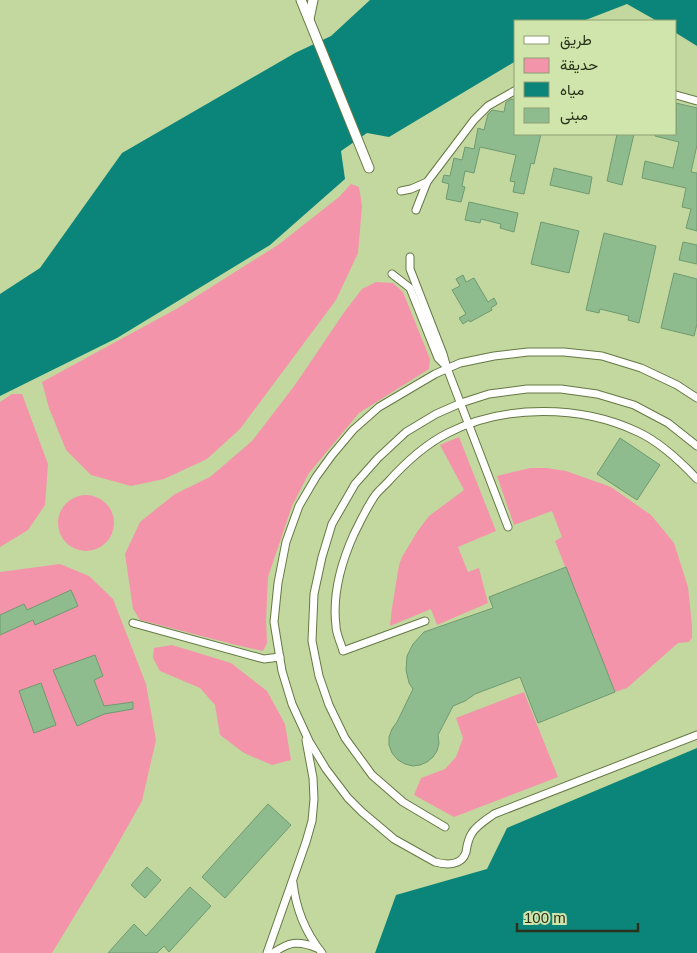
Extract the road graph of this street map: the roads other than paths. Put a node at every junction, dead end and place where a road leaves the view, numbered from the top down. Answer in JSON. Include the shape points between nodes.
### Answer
{"nodes":[{"id":1,"x":301,"y":0,"type":"edge"},
{"id":2,"x":313,"y":0,"type":"edge"},
{"id":3,"x":309,"y":20,"type":"junction"},
{"id":4,"x":514,"y":91,"type":"edge"},
{"id":5,"x":677,"y":94,"type":"edge"},
{"id":6,"x":697,"y":101,"type":"edge"},
{"id":7,"x":369,"y":168,"type":"dead end"},
{"id":8,"x":428,"y":182,"type":"junction"},
{"id":9,"x":400,"y":191,"type":"dead end"},
{"id":10,"x":416,"y":210,"type":"dead end"},
{"id":11,"x":410,"y":257,"type":"dead end"},
{"id":12,"x":392,"y":274,"type":"dead end"},
{"id":13,"x":448,"y":368,"type":"junction"},
{"id":14,"x":697,"y":398,"type":"edge"},
{"id":15,"x":461,"y":403,"type":"junction"},
{"id":16,"x":468,"y":424,"type":"junction"},
{"id":17,"x":697,"y":446,"type":"edge"},
{"id":18,"x":697,"y":480,"type":"edge"},
{"id":19,"x":508,"y":527,"type":"dead end"},
{"id":20,"x":425,"y":621,"type":"dead end"},
{"id":21,"x":133,"y":623,"type":"dead end"},
{"id":22,"x":280,"y":657,"type":"junction"},
{"id":23,"x":305,"y":732,"type":"junction"},
{"id":24,"x":697,"y":735,"type":"edge"},
{"id":25,"x":445,"y":827,"type":"dead end"},
{"id":26,"x":293,"y":880,"type":"junction"},
{"id":27,"x":320,"y":950,"type":"edge"},
{"id":28,"x":267,"y":953,"type":"edge"},
{"id":29,"x":273,"y":953,"type":"edge"}],
"edges":[{"from":1,"to":3,"type":"street"},
{"from":2,"to":3,"type":"street"},
{"from":3,"to":7,"type":"street"},
{"from":4,"to":8,"type":"street","via":[[488,106],[474,120]]},
{"from":5,"to":6,"type":"street"},
{"from":8,"to":9,"type":"street"},
{"from":8,"to":10,"type":"street"},
{"from":11,"to":13,"type":"street","via":[[410,269]]},
{"from":12,"to":13,"type":"street","via":[[410,288],[438,358]]},
{"from":13,"to":14,"type":"street","via":[[494,356],[528,352],[602,356],[648,372]]},
{"from":13,"to":15,"type":"street"},
{"from":13,"to":22,"type":"street","via":[[379,407],[353,430],[316,477],[299,506],[286,542],[278,583],[274,622]]},
{"from":15,"to":16,"type":"street"},
{"from":15,"to":17,"type":"street","via":[[490,394],[527,390],[561,389],[597,394],[634,405],[668,423]]},
{"from":15,"to":25,"type":"street","via":[[406,432],[355,484],[332,524],[322,557],[314,594],[312,641],[319,676],[345,738],[372,775],[404,802]]},
{"from":16,"to":18,"type":"street","via":[[532,412],[590,415],[640,432],[668,452]]},
{"from":16,"to":19,"type":"street"},
{"from":16,"to":20,"type":"street","via":[[424,447],[374,497],[340,569],[335,593],[336,627],[343,651]]},
{"from":21,"to":22,"type":"street","via":[[264,659]]},
{"from":22,"to":23,"type":"street","via":[[292,704]]},
{"from":23,"to":24,"type":"street","via":[[326,769],[362,812],[394,839],[442,864],[462,860],[473,832],[494,814]]},
{"from":23,"to":26,"type":"street","via":[[314,799],[312,821]]},
{"from":26,"to":27,"type":"street","via":[[300,916]]},
{"from":26,"to":28,"type":"street"},
{"from":27,"to":29,"type":"street","via":[[296,943]]}]}
